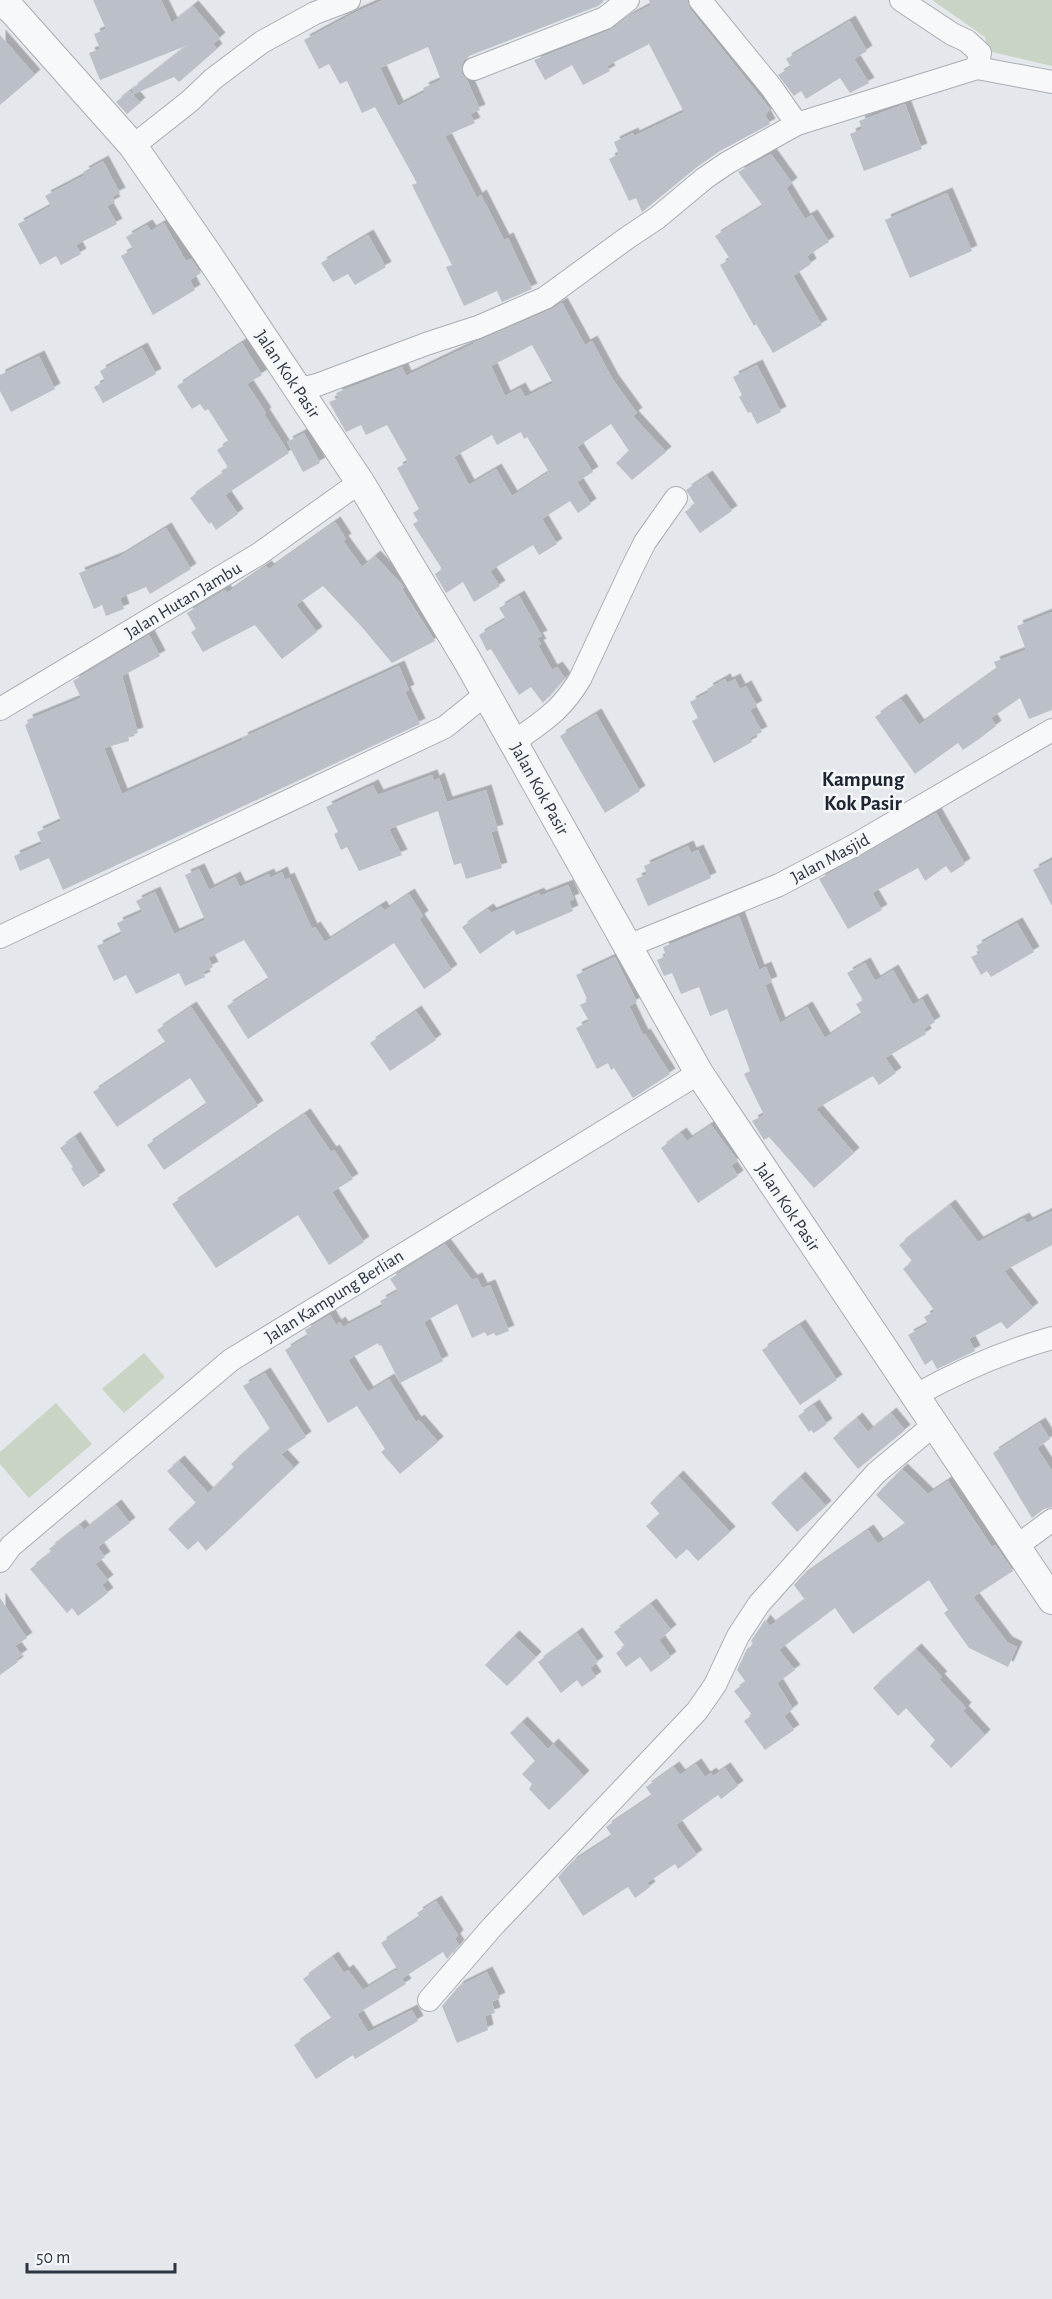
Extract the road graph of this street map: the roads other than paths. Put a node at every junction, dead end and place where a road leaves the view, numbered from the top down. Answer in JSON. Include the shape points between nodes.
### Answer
{"nodes":[{"id":1,"x":349,"y":0,"type":"edge"},
{"id":2,"x":628,"y":0,"type":"edge"},
{"id":3,"x":700,"y":0,"type":"edge"},
{"id":4,"x":901,"y":0,"type":"edge"},
{"id":5,"x":4,"y":9,"type":"edge"},
{"id":6,"x":977,"y":68,"type":"junction"},
{"id":7,"x":474,"y":69,"type":"dead end"},
{"id":8,"x":1052,"y":82,"type":"edge"},
{"id":9,"x":796,"y":124,"type":"junction"},
{"id":10,"x":133,"y":146,"type":"junction"},
{"id":11,"x":297,"y":390,"type":"junction"},
{"id":12,"x":360,"y":482,"type":"junction"},
{"id":13,"x":676,"y":498,"type":"dead end"},
{"id":14,"x":486,"y":694,"type":"junction"},
{"id":15,"x":4,"y":704,"type":"edge"},
{"id":16,"x":1052,"y":730,"type":"edge"},
{"id":17,"x":514,"y":742,"type":"junction"},
{"id":18,"x":0,"y":937,"type":"edge"},
{"id":19,"x":628,"y":946,"type":"junction"},
{"id":20,"x":699,"y":1073,"type":"junction"},
{"id":21,"x":1052,"y":1338,"type":"edge"},
{"id":22,"x":916,"y":1395,"type":"junction"},
{"id":23,"x":935,"y":1424,"type":"junction"},
{"id":24,"x":1052,"y":1520,"type":"edge"},
{"id":25,"x":4,"y":1546,"type":"edge"},
{"id":26,"x":1017,"y":1546,"type":"junction"},
{"id":27,"x":1052,"y":1600,"type":"edge"},
{"id":28,"x":429,"y":2000,"type":"dead end"}],
"edges":[{"from":1,"to":10,"type":"street","via":[[315,13],[262,42]]},
{"from":2,"to":7,"type":"street","via":[[605,18]]},
{"from":3,"to":9,"type":"street"},
{"from":4,"to":6,"type":"street","via":[[967,41],[980,53]]},
{"from":5,"to":10,"type":"street","name":"Jalan Kok Pasir"},
{"from":6,"to":8,"type":"street"},
{"from":6,"to":9,"type":"street"},
{"from":9,"to":11,"type":"street","via":[[705,177],[657,218],[545,298],[478,327]]},
{"from":10,"to":11,"type":"street","name":"Jalan Kok Pasir"},
{"from":11,"to":12,"type":"street","name":"Jalan Kok Pasir"},
{"from":12,"to":14,"type":"street","name":"Jalan Kok Pasir"},
{"from":12,"to":15,"type":"street","name":"Jalan Hutan Jambu","via":[[259,554]]},
{"from":13,"to":17,"type":"street","via":[[641,550],[569,698]]},
{"from":14,"to":17,"type":"street","name":"Jalan Kok Pasir"},
{"from":14,"to":18,"type":"street","via":[[446,727]]},
{"from":16,"to":19,"type":"street","name":"Jalan Masjid","via":[[779,885]]},
{"from":17,"to":19,"type":"street","name":"Jalan Kok Pasir"},
{"from":19,"to":20,"type":"street","name":"Jalan Kok Pasir"},
{"from":20,"to":22,"type":"street","name":"Jalan Kok Pasir"},
{"from":20,"to":25,"type":"street","name":"Jalan Kampung Berlian","via":[[231,1360]]},
{"from":21,"to":22,"type":"street","via":[[995,1356]]},
{"from":22,"to":23,"type":"street","name":"Jalan Kok Pasir"},
{"from":23,"to":26,"type":"street","name":"Jalan Kok Pasir"},
{"from":23,"to":28,"type":"street","via":[[876,1473],[759,1604],[697,1711],[493,1926]]},
{"from":24,"to":26,"type":"street"},
{"from":26,"to":27,"type":"street","name":"Jalan Kok Pasir"}]}
